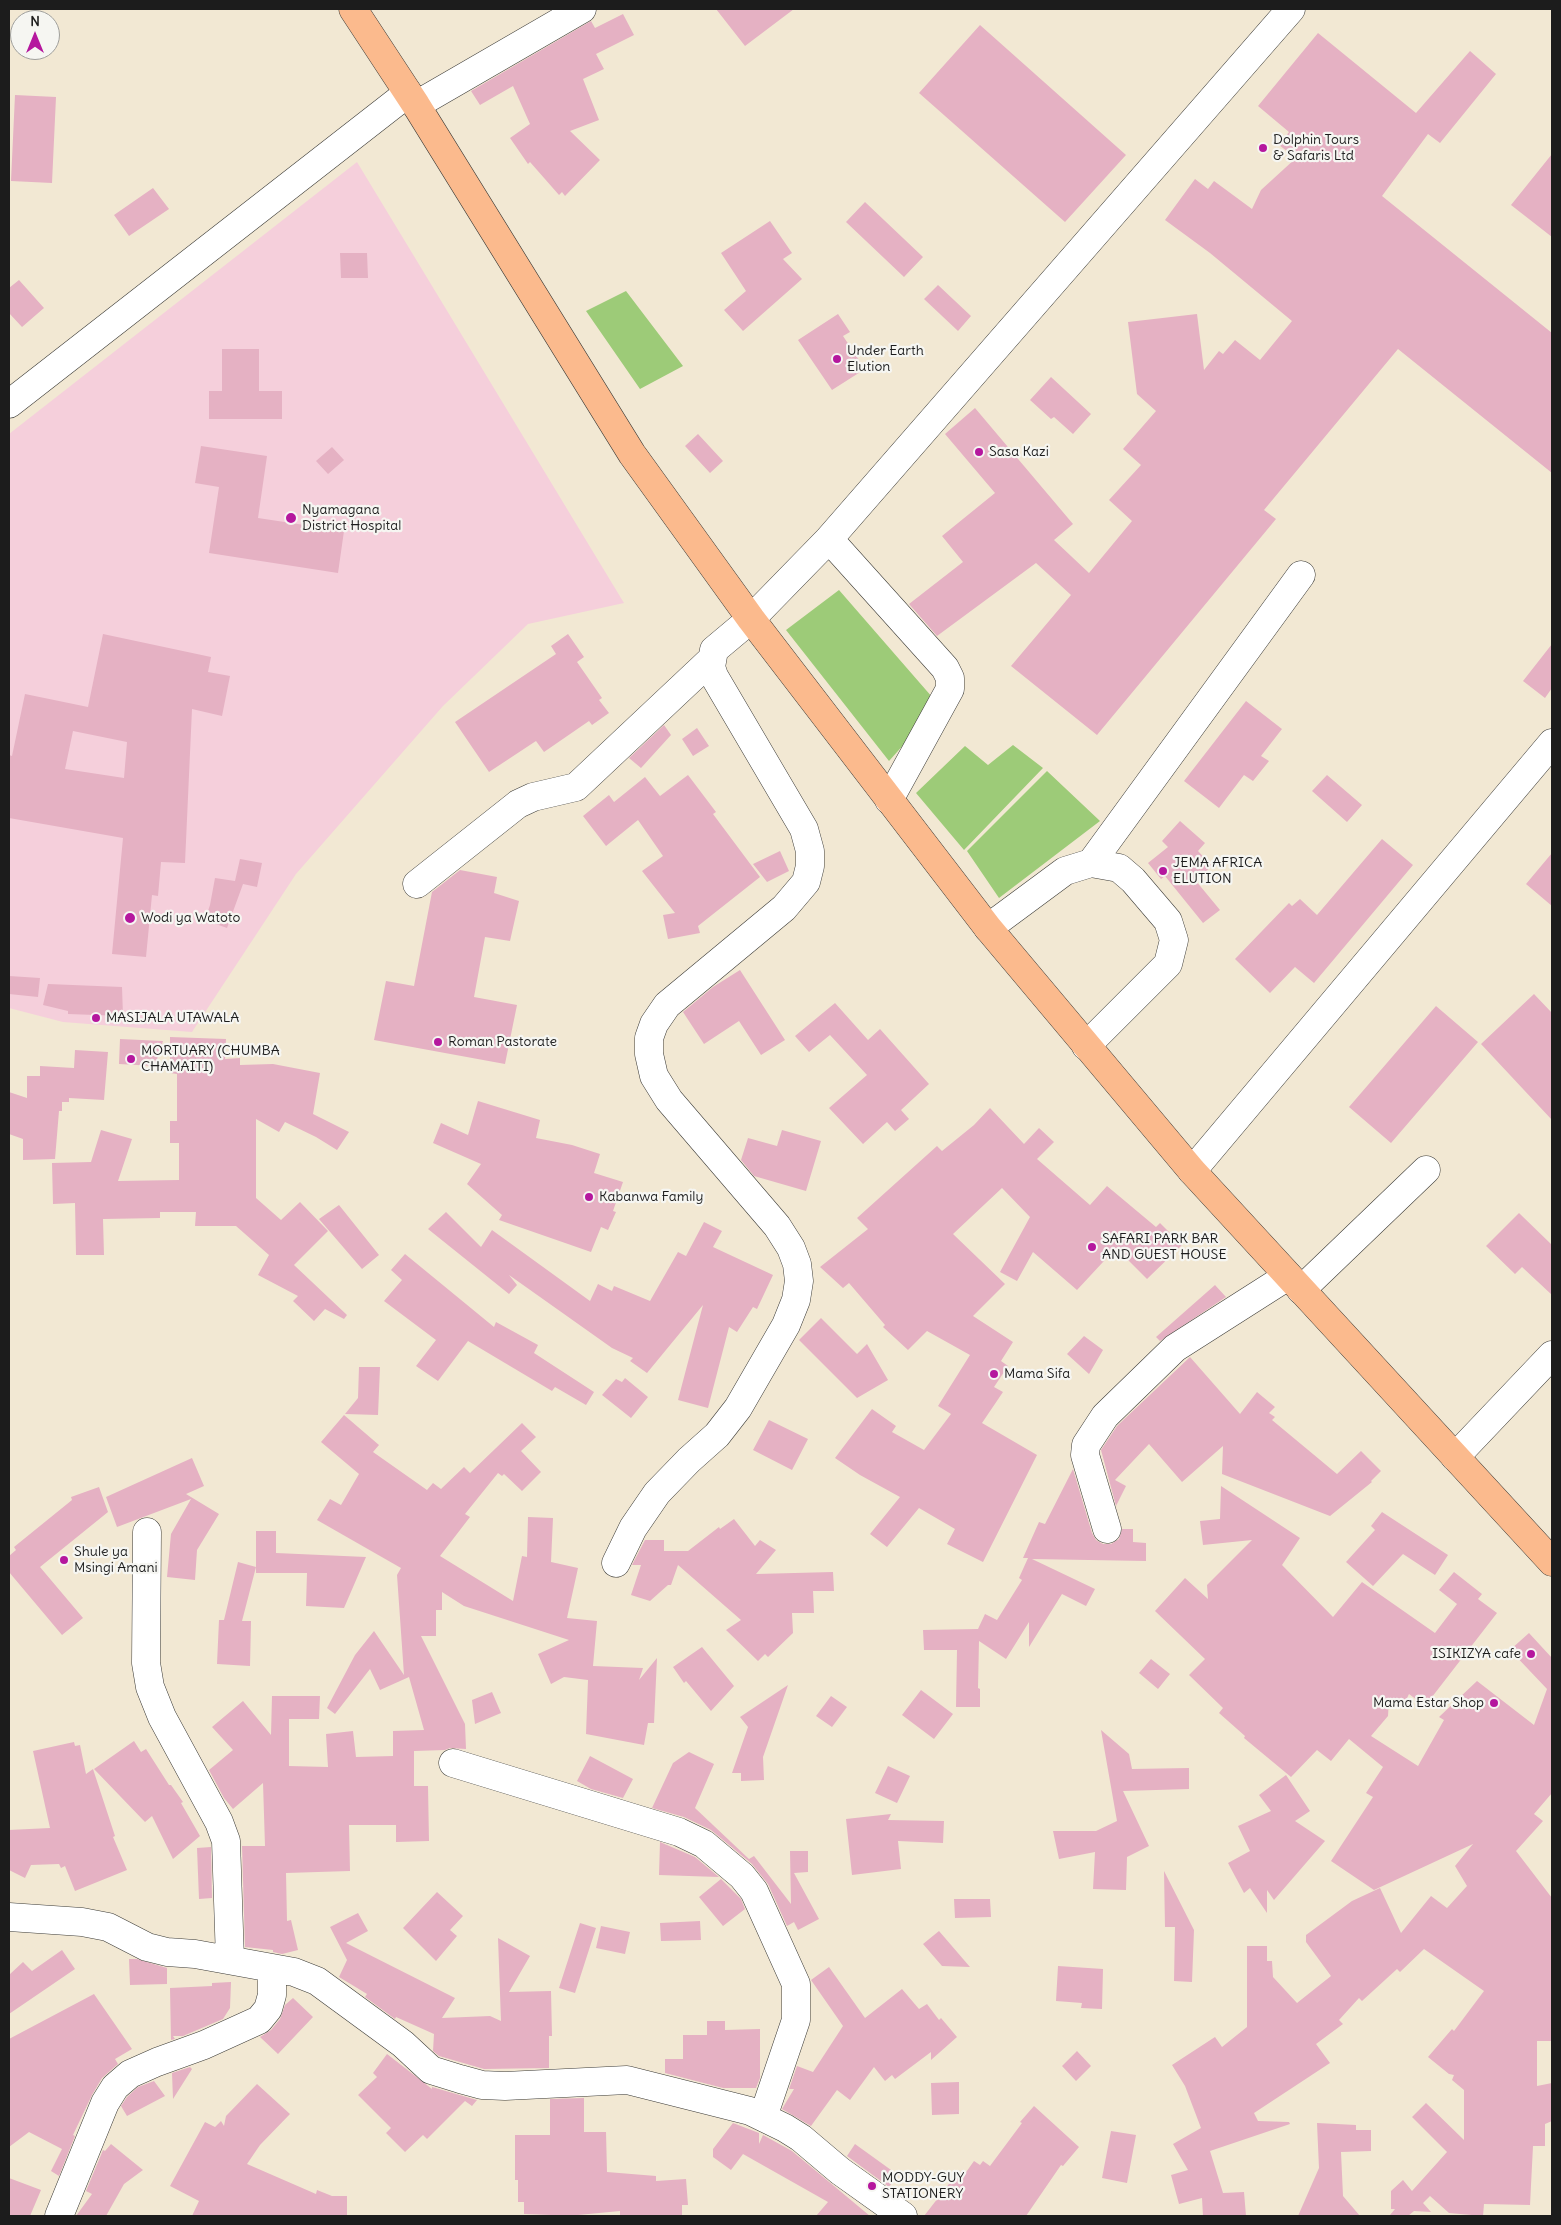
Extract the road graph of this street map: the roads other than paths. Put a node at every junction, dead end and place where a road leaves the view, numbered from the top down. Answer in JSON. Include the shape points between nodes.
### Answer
{"nodes":[{"id":1,"x":353,"y":9,"type":"edge"},
{"id":2,"x":582,"y":9,"type":"edge"},
{"id":3,"x":1291,"y":9,"type":"edge"},
{"id":4,"x":412,"y":99,"type":"junction"},
{"id":5,"x":9,"y":404,"type":"edge"},
{"id":6,"x":830,"y":539,"type":"junction"},
{"id":7,"x":1301,"y":576,"type":"dead end"},
{"id":8,"x":751,"y":619,"type":"junction"},
{"id":9,"x":711,"y":660,"type":"junction"},
{"id":10,"x":1552,"y":743,"type":"edge"},
{"id":11,"x":889,"y":800,"type":"junction"},
{"id":12,"x":1092,"y":863,"type":"junction"},
{"id":13,"x":417,"y":884,"type":"dead end"},
{"id":14,"x":988,"y":928,"type":"junction"},
{"id":15,"x":1086,"y":1046,"type":"junction"},
{"id":16,"x":1426,"y":1170,"type":"dead end"},
{"id":17,"x":1192,"y":1171,"type":"junction"},
{"id":18,"x":1295,"y":1283,"type":"junction"},
{"id":19,"x":1552,"y":1356,"type":"edge"},
{"id":20,"x":1455,"y":1457,"type":"junction"},
{"id":21,"x":1107,"y":1530,"type":"dead end"},
{"id":22,"x":147,"y":1532,"type":"dead end"},
{"id":23,"x":1552,"y":1562,"type":"edge"},
{"id":24,"x":616,"y":1563,"type":"dead end"},
{"id":25,"x":453,"y":1763,"type":"dead end"},
{"id":26,"x":9,"y":1917,"type":"edge"},
{"id":27,"x":230,"y":1960,"type":"junction"},
{"id":28,"x":272,"y":1968,"type":"junction"},
{"id":29,"x":763,"y":2117,"type":"junction"},
{"id":30,"x":59,"y":2216,"type":"edge"},
{"id":31,"x":903,"y":2216,"type":"edge"}],
"edges":[{"from":1,"to":4,"type":"highway"},
{"from":2,"to":4,"type":"street"},
{"from":3,"to":6,"type":"street"},
{"from":4,"to":5,"type":"street"},
{"from":4,"to":8,"type":"highway","via":[[632,454]]},
{"from":6,"to":8,"type":"street"},
{"from":6,"to":11,"type":"street","via":[[950,678],[950,689]]},
{"from":7,"to":12,"type":"street"},
{"from":8,"to":9,"type":"street","via":[[714,650]]},
{"from":8,"to":11,"type":"highway"},
{"from":9,"to":13,"type":"street","via":[[576,786],[518,804]]},
{"from":9,"to":24,"type":"street","via":[[714,676],[804,829],[810,866],[806,882],[784,908],[667,1004],[654,1024],[649,1038],[649,1054],[654,1076],[669,1100],[777,1226],[791,1248],[799,1281],[796,1300],[786,1325],[738,1408],[717,1435],[657,1493],[633,1528]]},
{"from":10,"to":17,"type":"street"},
{"from":11,"to":14,"type":"highway"},
{"from":12,"to":14,"type":"street","via":[[1065,871]]},
{"from":12,"to":15,"type":"street","via":[[1119,868],[1133,880],[1168,921],[1174,940],[1168,964]]},
{"from":14,"to":15,"type":"highway"},
{"from":15,"to":17,"type":"highway"},
{"from":16,"to":18,"type":"street"},
{"from":17,"to":18,"type":"highway"},
{"from":18,"to":20,"type":"highway"},
{"from":18,"to":21,"type":"street","via":[[1175,1348],[1105,1416],[1086,1445],[1085,1455]]},
{"from":19,"to":20,"type":"street"},
{"from":20,"to":23,"type":"highway"},
{"from":22,"to":27,"type":"street","via":[[146,1663],[150,1687],[162,1717],[226,1841]]},
{"from":25,"to":29,"type":"street","via":[[679,1832],[704,1844],[742,1876],[754,1891],[796,1984],[796,2020]]},
{"from":26,"to":27,"type":"street","via":[[108,1927],[147,1947]]},
{"from":27,"to":28,"type":"street"},
{"from":28,"to":29,"type":"street","via":[[317,1980],[403,2044],[431,2070],[460,2080],[505,2086],[627,2080]]},
{"from":28,"to":30,"type":"street","via":[[272,1995],[268,2009],[259,2020],[130,2074],[115,2087],[105,2103]]},
{"from":29,"to":31,"type":"street","via":[[802,2138],[840,2172]]}]}
